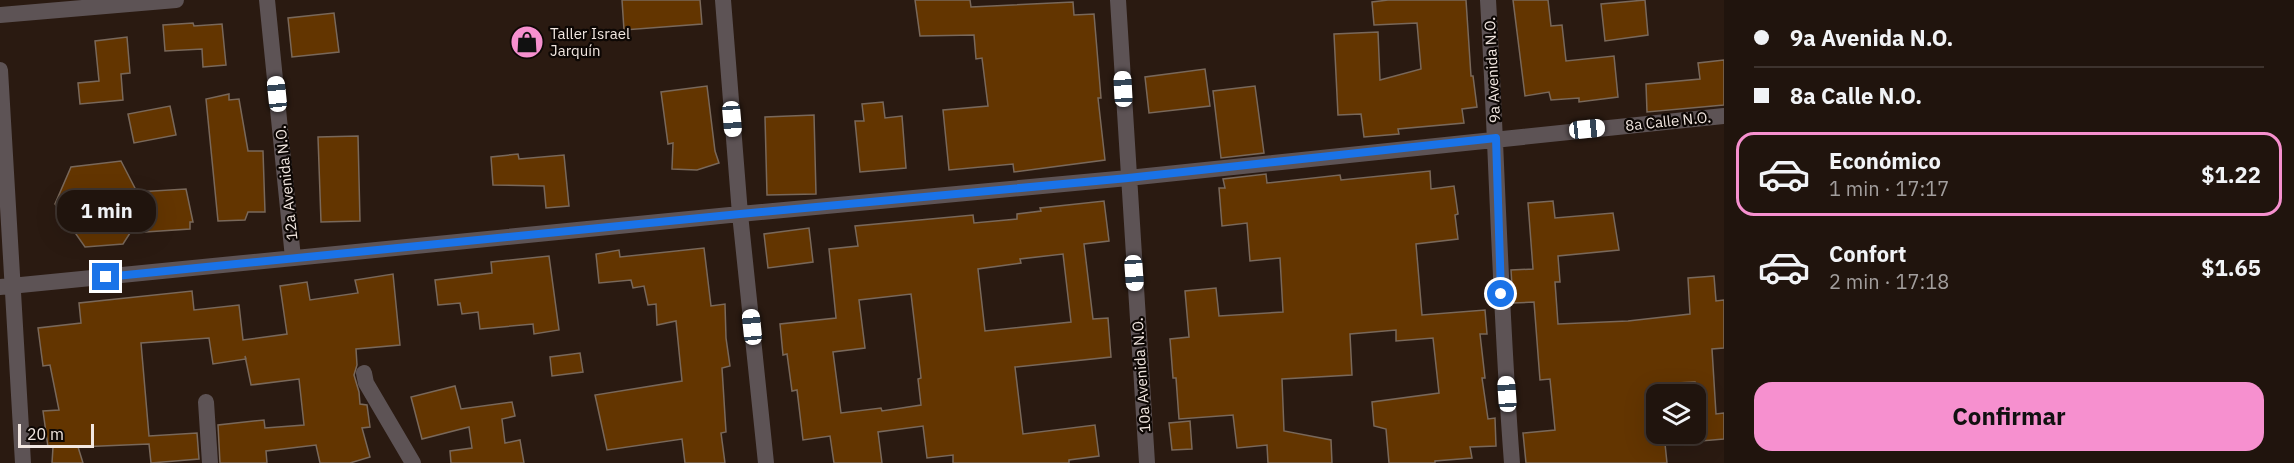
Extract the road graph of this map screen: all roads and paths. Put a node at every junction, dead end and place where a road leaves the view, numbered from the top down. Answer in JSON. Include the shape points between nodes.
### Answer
{"nodes":[{"id":1,"x":176,"y":0,"type":"edge"},
{"id":2,"x":267,"y":0,"type":"edge"},
{"id":3,"x":723,"y":0,"type":"edge"},
{"id":4,"x":1118,"y":0,"type":"edge"},
{"id":5,"x":1488,"y":0,"type":"edge"},
{"id":6,"x":0,"y":15,"type":"edge"},
{"id":7,"x":0,"y":70,"type":"edge"},
{"id":8,"x":1724,"y":116,"type":"edge"},
{"id":9,"x":1496,"y":138,"type":"junction"},
{"id":10,"x":1128,"y":178,"type":"junction"},
{"id":11,"x":740,"y":214,"type":"junction"},
{"id":12,"x":293,"y":258,"type":"junction"},
{"id":13,"x":6,"y":286,"type":"edge"},
{"id":14,"x":364,"y":373,"type":"dead end"},
{"id":15,"x":206,"y":402,"type":"dead end"},
{"id":16,"x":23,"y":463,"type":"edge"},
{"id":17,"x":210,"y":463,"type":"edge"},
{"id":18,"x":413,"y":463,"type":"edge"},
{"id":19,"x":766,"y":463,"type":"edge"},
{"id":20,"x":1147,"y":463,"type":"edge"},
{"id":21,"x":1512,"y":463,"type":"edge"}],
"edges":[{"from":1,"to":6,"type":"street"},
{"from":2,"to":12,"type":"street","name":"12a Avenida N.O."},
{"from":3,"to":11,"type":"street"},
{"from":4,"to":10,"type":"street","name":"10a Avenida N.O."},
{"from":5,"to":9,"type":"street","name":"9a Avenida N.O."},
{"from":7,"to":13,"type":"street"},
{"from":8,"to":9,"type":"street","name":"8a Calle N.O."},
{"from":9,"to":10,"type":"street","name":"8a Calle N.O."},
{"from":9,"to":21,"type":"street","name":"9a Avenida N.O."},
{"from":10,"to":11,"type":"street","name":"8a Calle N.O."},
{"from":10,"to":20,"type":"street","name":"10a Avenida N.O."},
{"from":11,"to":12,"type":"street","name":"8a Calle N.O."},
{"from":11,"to":19,"type":"street"},
{"from":12,"to":13,"type":"street","name":"8a Calle N.O."},
{"from":13,"to":16,"type":"street"},
{"from":14,"to":18,"type":"street","via":[[366,383]]},
{"from":15,"to":17,"type":"street"}]}
